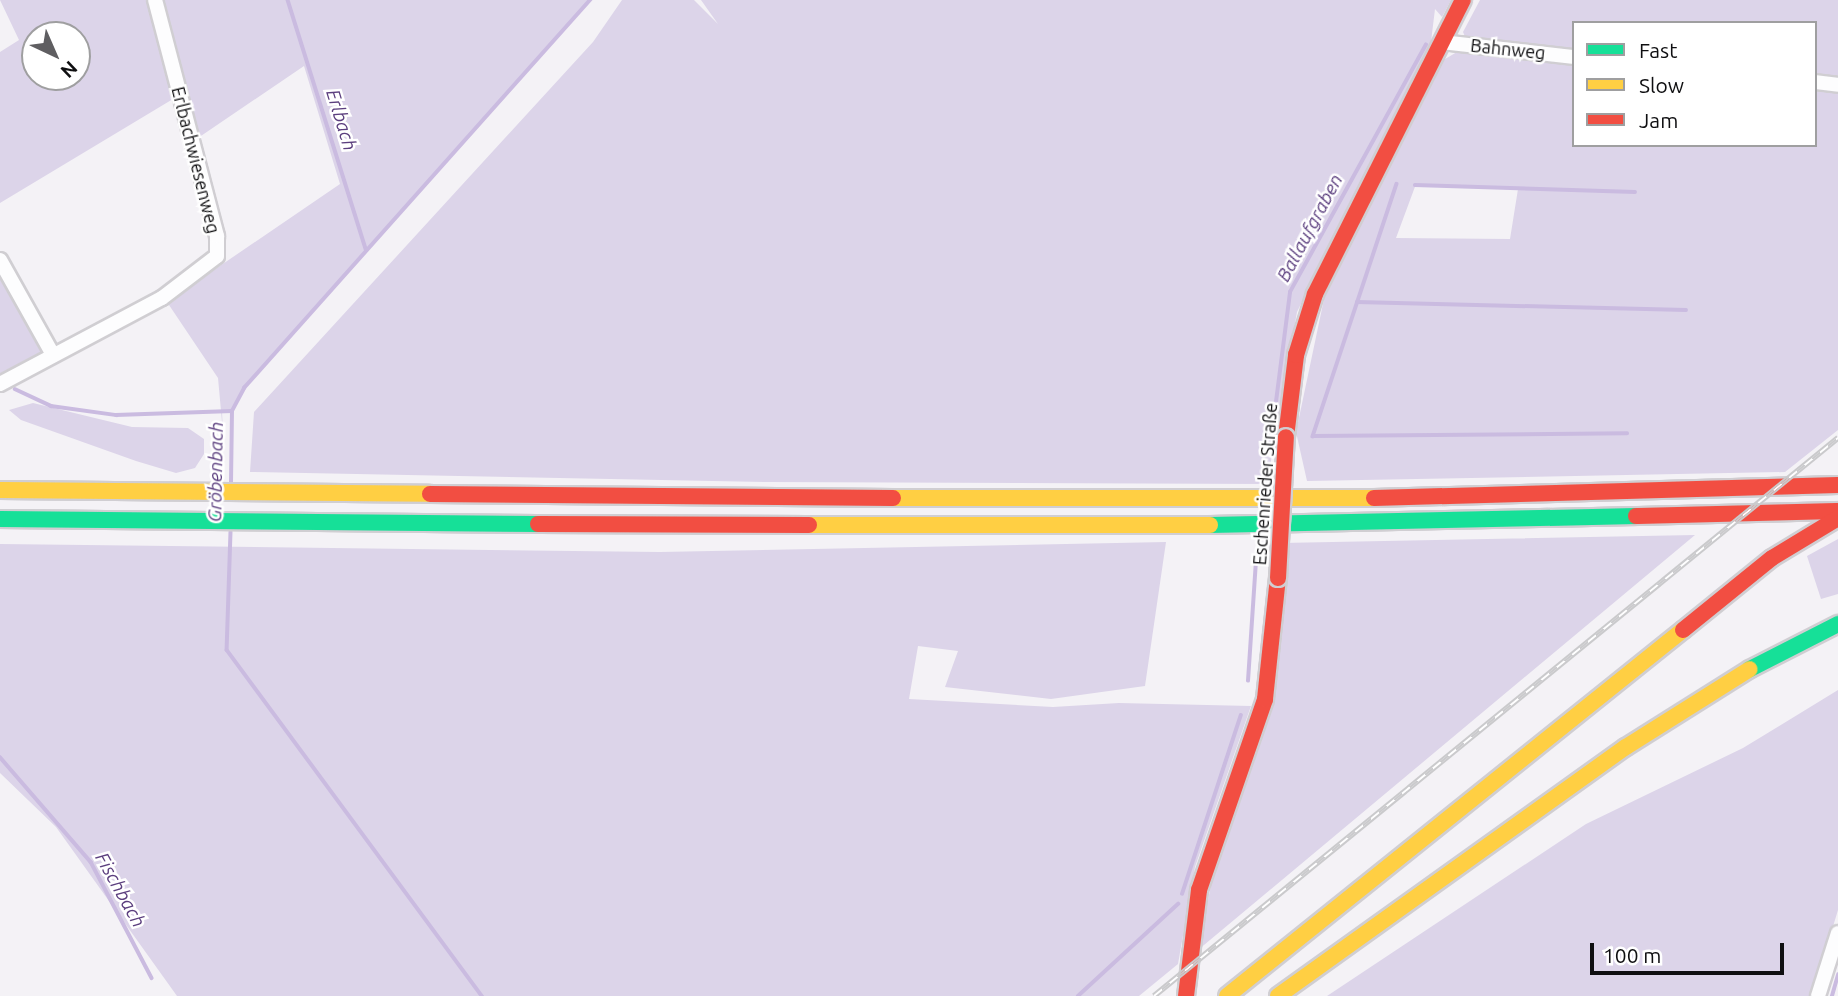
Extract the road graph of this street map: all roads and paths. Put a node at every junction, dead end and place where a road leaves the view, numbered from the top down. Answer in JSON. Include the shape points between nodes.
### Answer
{"nodes":[{"id":1,"x":155,"y":0,"type":"edge"},
{"id":2,"x":1463,"y":0,"type":"edge"},
{"id":3,"x":1442,"y":42,"type":"junction"},
{"id":4,"x":1572,"y":57,"type":"edge"},
{"id":5,"x":1817,"y":82,"type":"edge"},
{"id":6,"x":1838,"y":85,"type":"edge"},
{"id":7,"x":0,"y":260,"type":"edge"},
{"id":8,"x":53,"y":355,"type":"junction"},
{"id":9,"x":0,"y":384,"type":"edge"},
{"id":10,"x":1838,"y":485,"type":"edge"},
{"id":11,"x":0,"y":490,"type":"edge"},
{"id":12,"x":1838,"y":511,"type":"edge"},
{"id":13,"x":1838,"y":518,"type":"edge"},
{"id":14,"x":0,"y":519,"type":"edge"},
{"id":15,"x":1838,"y":624,"type":"edge"},
{"id":16,"x":1838,"y":933,"type":"edge"},
{"id":17,"x":1186,"y":996,"type":"edge"},
{"id":18,"x":1227,"y":996,"type":"edge"},
{"id":19,"x":1278,"y":996,"type":"edge"},
{"id":20,"x":1818,"y":996,"type":"edge"}],
"edges":[{"from":1,"to":8,"type":"street","name":"Erlbachwiesenweg","via":[[217,236],[217,256],[162,298]]},
{"from":2,"to":3,"type":"main road","name":"Eschenrieder Straße"},
{"from":3,"to":4,"type":"street","name":"Bahnweg"},
{"from":3,"to":17,"type":"main road","name":"Eschenrieder Straße","bridge":true,"via":[[1314,294],[1296,355],[1265,699],[1199,890]]},
{"from":5,"to":6,"type":"street"},
{"from":7,"to":8,"type":"street"},
{"from":8,"to":9,"type":"street"},
{"from":10,"to":11,"type":"main road","via":[[1263,501]]},
{"from":12,"to":14,"type":"main road","via":[[1268,525],[256,524]]},
{"from":13,"to":18,"type":"main road","via":[[1773,558]]},
{"from":15,"to":19,"type":"main road","via":[[1769,657],[1626,747]]},
{"from":16,"to":20,"type":"street"}]}
